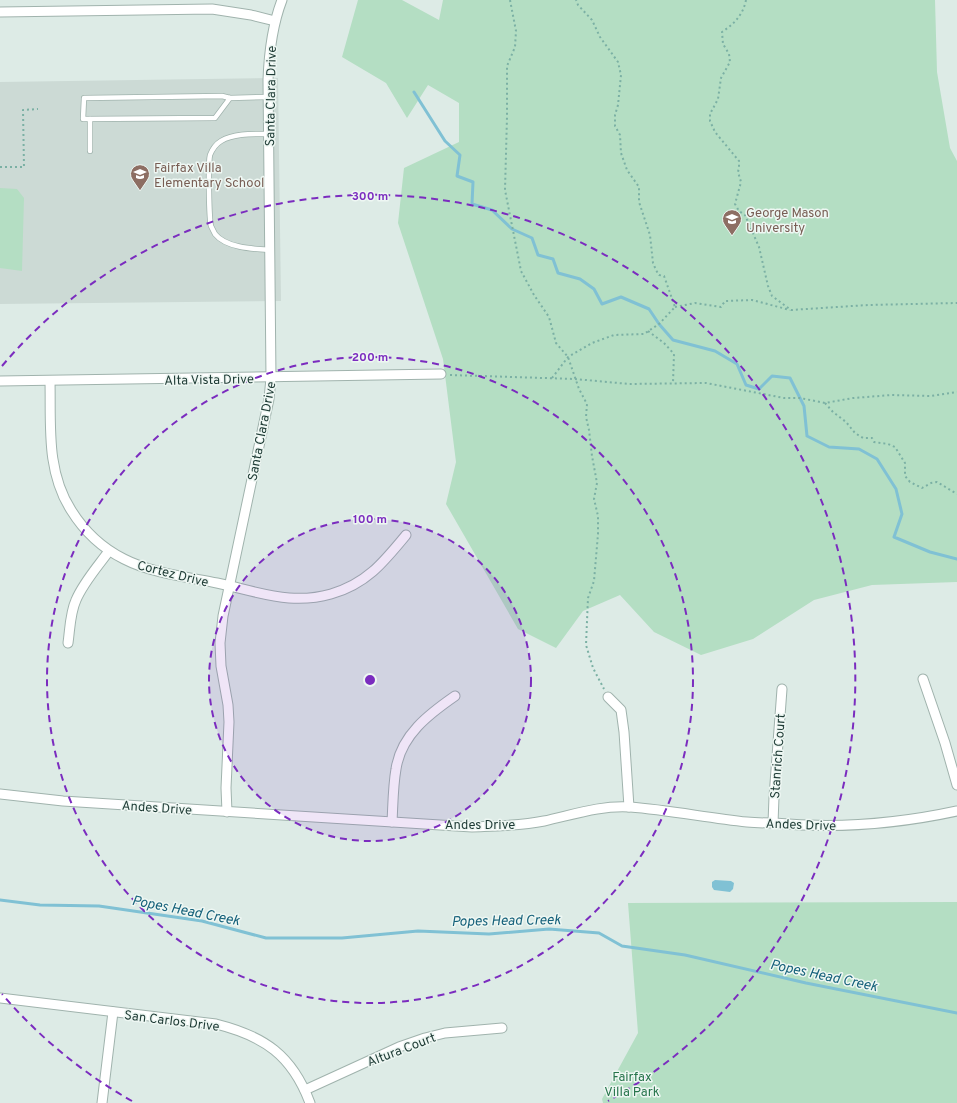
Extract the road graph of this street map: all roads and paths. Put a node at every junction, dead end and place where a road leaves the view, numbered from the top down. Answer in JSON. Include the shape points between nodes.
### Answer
{"nodes":[{"id":1,"x":282,"y":0,"type":"edge"},
{"id":2,"x":510,"y":0,"type":"edge"},
{"id":3,"x":576,"y":0,"type":"edge"},
{"id":4,"x":746,"y":0,"type":"edge"},
{"id":5,"x":126,"y":5,"type":"edge"},
{"id":6,"x":0,"y":12,"type":"edge"},
{"id":7,"x":275,"y":21,"type":"junction"},
{"id":8,"x":268,"y":97,"type":"junction"},
{"id":9,"x":230,"y":98,"type":"junction"},
{"id":10,"x":38,"y":109,"type":"dead end"},
{"id":11,"x":90,"y":119,"type":"junction"},
{"id":12,"x":269,"y":134,"type":"junction"},
{"id":13,"x":90,"y":151,"type":"dead end"},
{"id":14,"x":0,"y":167,"type":"edge"},
{"id":15,"x":270,"y":250,"type":"junction"},
{"id":16,"x":957,"y":303,"type":"edge"},
{"id":17,"x":675,"y":307,"type":"junction"},
{"id":18,"x":791,"y":310,"type":"junction"},
{"id":19,"x":648,"y":331,"type":"junction"},
{"id":20,"x":568,"y":357,"type":"junction"},
{"id":21,"x":441,"y":374,"type":"joint"},
{"id":22,"x":271,"y":378,"type":"junction"},
{"id":23,"x":552,"y":378,"type":"junction"},
{"id":24,"x":575,"y":379,"type":"junction"},
{"id":25,"x":0,"y":381,"type":"edge"},
{"id":26,"x":50,"y":381,"type":"junction"},
{"id":27,"x":673,"y":383,"type":"junction"},
{"id":28,"x":957,"y":392,"type":"edge"},
{"id":29,"x":825,"y":404,"type":"junction"},
{"id":30,"x":957,"y":494,"type":"edge"},
{"id":31,"x":406,"y":536,"type":"dead end"},
{"id":32,"x":109,"y":551,"type":"junction"},
{"id":33,"x":229,"y":586,"type":"junction"},
{"id":34,"x":68,"y":643,"type":"dead end"},
{"id":35,"x":923,"y":679,"type":"dead end"},
{"id":36,"x":782,"y":689,"type":"dead end"},
{"id":37,"x":455,"y":696,"type":"dead end"},
{"id":38,"x":608,"y":697,"type":"joint"},
{"id":39,"x":957,"y":785,"type":"edge"},
{"id":40,"x":0,"y":794,"type":"edge"},
{"id":41,"x":630,"y":807,"type":"junction"},
{"id":42,"x":957,"y":811,"type":"edge"},
{"id":43,"x":227,"y":812,"type":"junction"},
{"id":44,"x":392,"y":822,"type":"junction"},
{"id":45,"x":773,"y":823,"type":"junction"},
{"id":46,"x":0,"y":998,"type":"edge"},
{"id":47,"x":113,"y":1012,"type":"junction"},
{"id":48,"x":502,"y":1028,"type":"dead end"},
{"id":49,"x":305,"y":1090,"type":"junction"},
{"id":50,"x":102,"y":1103,"type":"edge"},
{"id":51,"x":310,"y":1103,"type":"edge"}],
"edges":[{"from":1,"to":7,"type":"street","name":"Santa Clara Drive"},
{"from":2,"to":20,"type":"path","via":[[516,31],[514,47],[507,66],[505,190],[521,271],[549,317],[556,343]]},
{"from":3,"to":17,"type":"path","via":[[592,20],[600,37],[618,62],[621,75],[615,126],[620,135],[621,153],[639,187],[639,202],[650,235],[653,263],[659,275],[664,276]]},
{"from":4,"to":18,"type":"path","via":[[739,18],[722,32],[723,44],[730,62],[721,78],[718,99],[710,114],[710,121],[715,132],[739,161],[738,172],[741,182],[735,204],[745,215],[759,247],[772,296]]},
{"from":5,"to":6,"type":"street"},
{"from":5,"to":7,"type":"street","via":[[212,9],[245,13]]},
{"from":7,"to":8,"type":"street","name":"Santa Clara Drive","via":[[269,59]]},
{"from":8,"to":9,"type":"lane"},
{"from":8,"to":12,"type":"street","name":"Santa Clara Drive"},
{"from":9,"to":11,"type":"lane","via":[[215,118]]},
{"from":9,"to":11,"type":"lane","via":[[84,98],[83,119]]},
{"from":10,"to":14,"type":"path","via":[[24,110],[24,166]]},
{"from":11,"to":13,"type":"lane"},
{"from":12,"to":15,"type":"street","name":"Santa Clara Drive"},
{"from":12,"to":15,"type":"lane","via":[[229,137],[219,141],[210,155],[209,165],[210,225],[216,234],[230,244]]},
{"from":15,"to":22,"type":"street","name":"Santa Clara Drive"},
{"from":16,"to":18,"type":"path"},
{"from":17,"to":18,"type":"path","via":[[695,303],[721,307],[725,301],[752,300]]},
{"from":17,"to":19,"type":"path"},
{"from":19,"to":20,"type":"path","via":[[644,334],[614,335],[592,343]]},
{"from":19,"to":27,"type":"path","via":[[674,354]]},
{"from":20,"to":23,"type":"path"},
{"from":20,"to":24,"type":"path"},
{"from":21,"to":22,"type":"street","name":"Alta Vista Drive"},
{"from":21,"to":23,"type":"path"},
{"from":22,"to":26,"type":"street","name":"Alta Vista Drive"},
{"from":22,"to":33,"type":"street","name":"Santa Clara Drive","via":[[269,399]]},
{"from":23,"to":24,"type":"path"},
{"from":24,"to":27,"type":"path","via":[[628,384]]},
{"from":24,"to":38,"type":"path","via":[[587,404],[586,417],[597,483],[594,499],[598,516],[598,534],[594,581],[588,598],[586,646],[593,668]]},
{"from":25,"to":26,"type":"street","name":"Alta Vista Drive"},
{"from":26,"to":32,"type":"street","name":"Cortez Drive","via":[[52,454],[58,483],[72,511],[85,529]]},
{"from":27,"to":29,"type":"path","via":[[706,383]]},
{"from":28,"to":29,"type":"path","via":[[931,396],[853,398]]},
{"from":29,"to":30,"type":"path","via":[[863,438],[872,438],[874,442],[895,447],[905,463],[905,476],[910,482],[922,488],[938,482]]},
{"from":31,"to":33,"type":"street","name":"Cortez Drive","via":[[373,573],[354,585],[331,594],[289,598]]},
{"from":32,"to":33,"type":"street","name":"Cortez Drive","via":[[138,566]]},
{"from":32,"to":34,"type":"street","via":[[76,600]]},
{"from":33,"to":43,"type":"street","name":"Santa Clara Drive","via":[[220,643],[220,666],[229,722]]},
{"from":35,"to":39,"type":"street"},
{"from":36,"to":45,"type":"street","name":"Stanrich Court"},
{"from":37,"to":44,"type":"street","via":[[421,722],[406,741],[396,769]]},
{"from":38,"to":41,"type":"street","via":[[621,710]]},
{"from":40,"to":43,"type":"street","name":"Andes Drive","via":[[63,802]]},
{"from":41,"to":44,"type":"street","name":"Andes Drive","via":[[592,810],[543,821],[500,826]]},
{"from":41,"to":45,"type":"street","name":"Andes Drive","via":[[749,823]]},
{"from":42,"to":45,"type":"street","name":"Andes Drive","via":[[893,822],[845,826],[793,826]]},
{"from":43,"to":44,"type":"street","name":"Andes Drive"},
{"from":46,"to":47,"type":"street","name":"San Carlos Drive"},
{"from":47,"to":49,"type":"street","name":"San Carlos Drive","via":[[216,1024],[249,1034],[275,1051],[296,1074]]},
{"from":47,"to":50,"type":"street"},
{"from":48,"to":49,"type":"street","name":"Altura Court","via":[[445,1033],[425,1038],[399,1047]]},
{"from":49,"to":51,"type":"street","name":"San Carlos Drive"}]}
